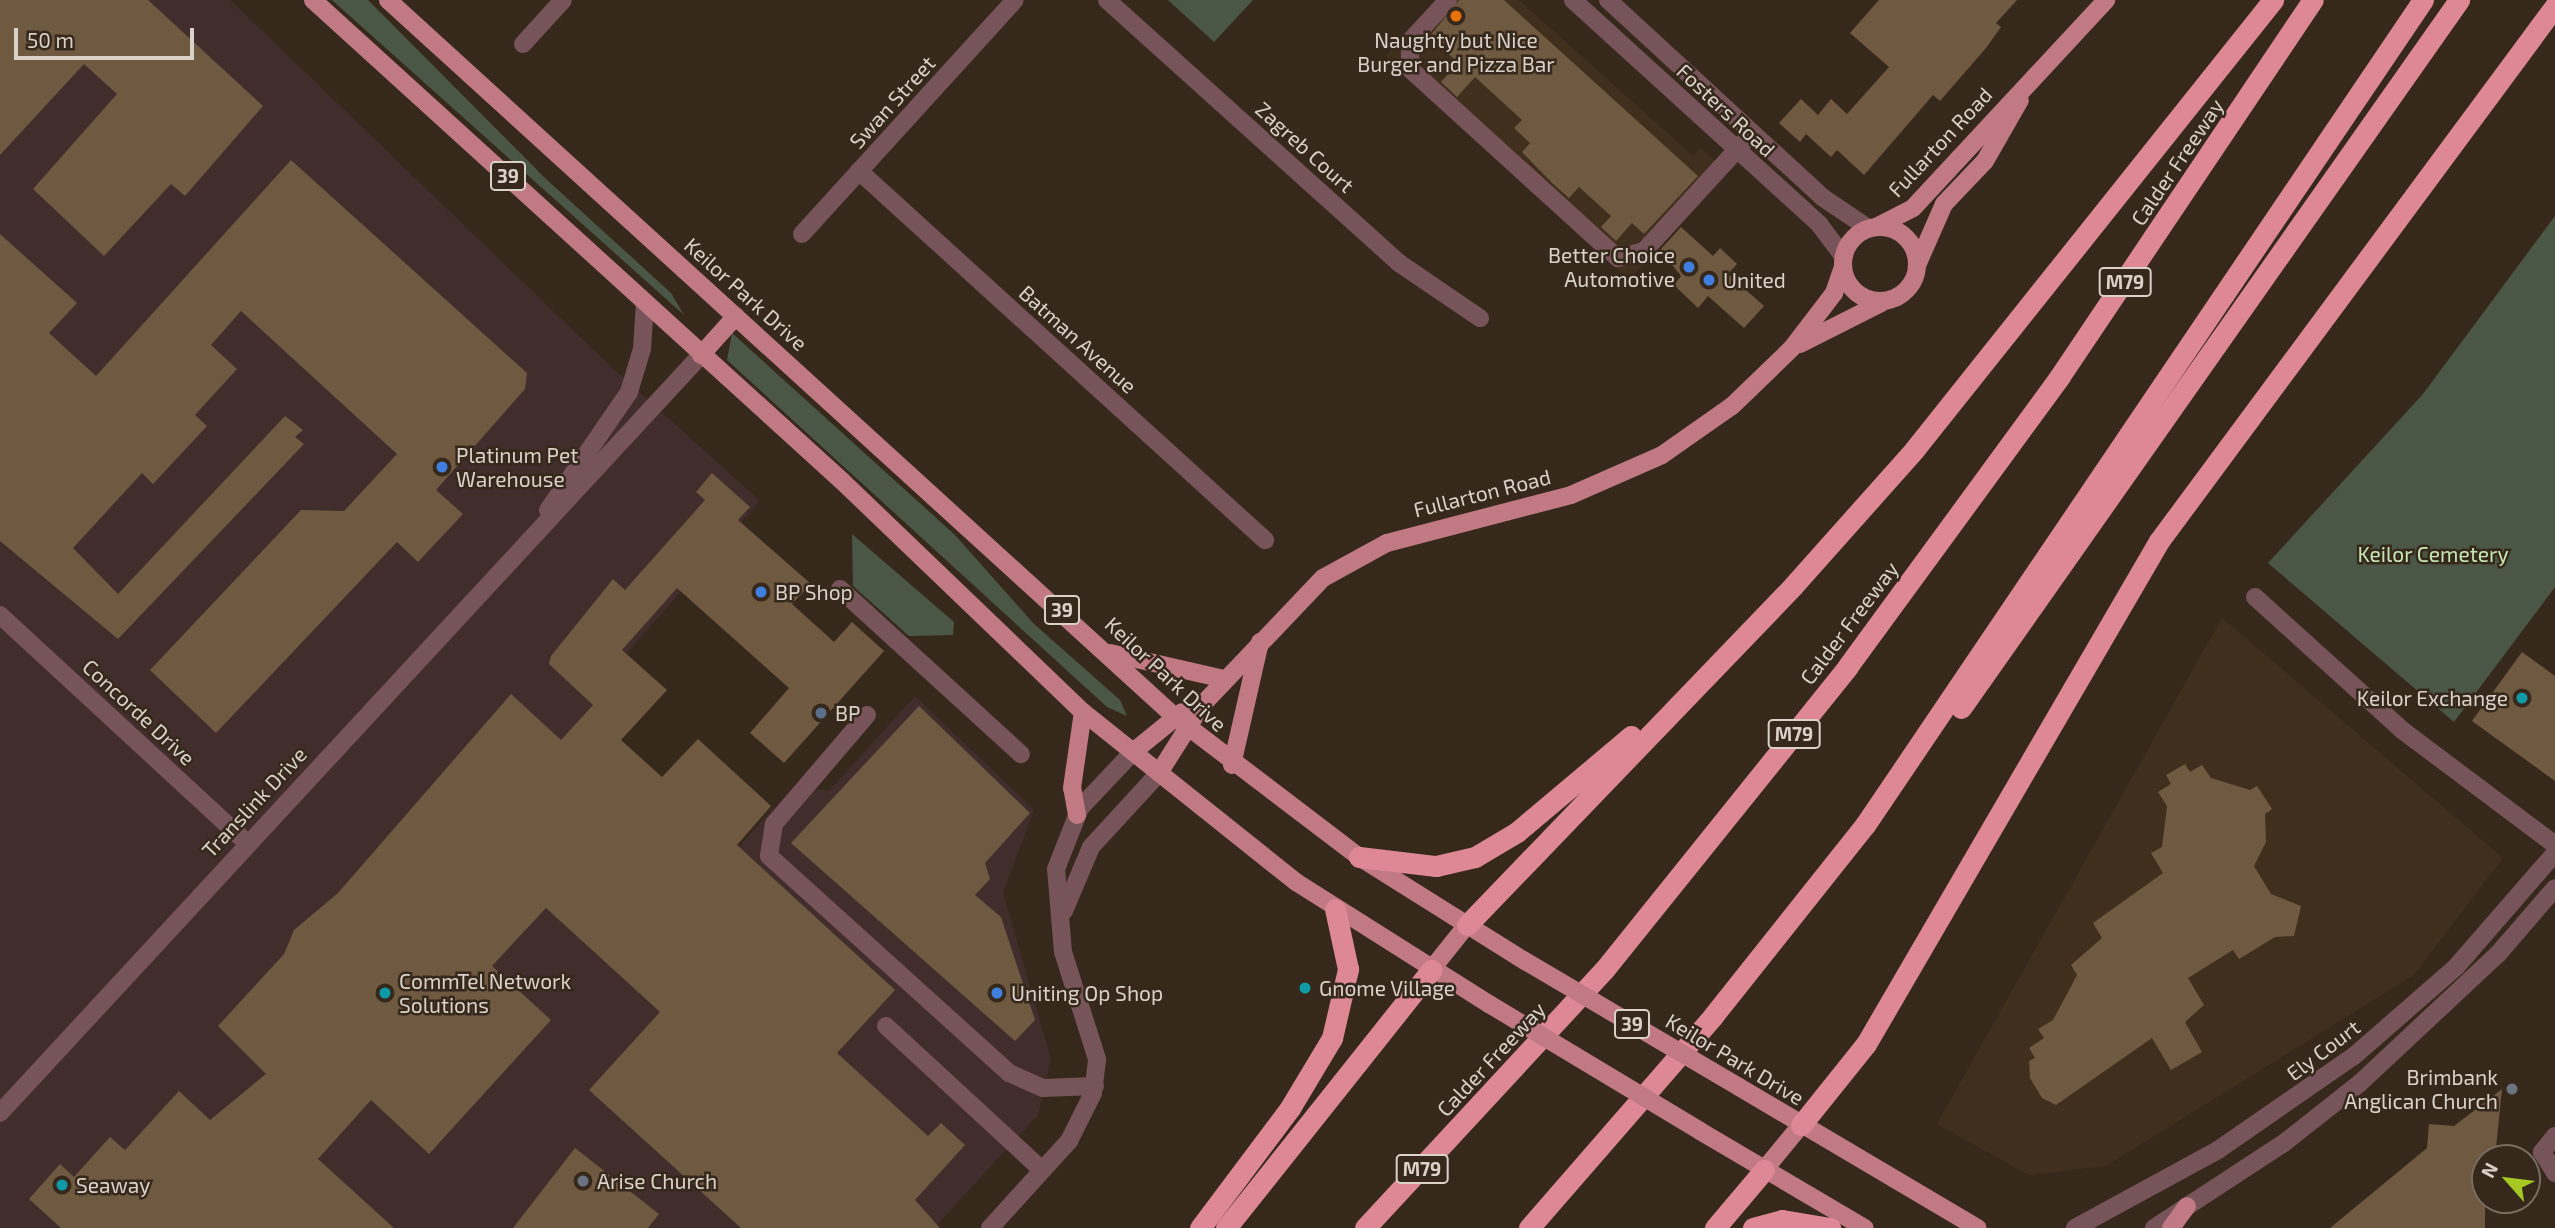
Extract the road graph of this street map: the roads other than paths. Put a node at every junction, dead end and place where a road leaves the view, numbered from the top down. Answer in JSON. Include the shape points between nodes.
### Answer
{"nodes":[{"id":1,"x":313,"y":0,"type":"edge"},
{"id":2,"x":388,"y":0,"type":"edge"},
{"id":3,"x":563,"y":0,"type":"edge"},
{"id":4,"x":1015,"y":0,"type":"edge"},
{"id":5,"x":1107,"y":0,"type":"edge"},
{"id":6,"x":1448,"y":0,"type":"edge"},
{"id":7,"x":1608,"y":0,"type":"edge"},
{"id":8,"x":2106,"y":0,"type":"edge"},
{"id":9,"x":2273,"y":0,"type":"edge"},
{"id":10,"x":2313,"y":0,"type":"edge"},
{"id":11,"x":2423,"y":0,"type":"edge"},
{"id":12,"x":2459,"y":0,"type":"edge"},
{"id":13,"x":1576,"y":1,"type":"edge"},
{"id":14,"x":2555,"y":6,"type":"edge"},
{"id":15,"x":523,"y":44,"type":"dead end"},
{"id":16,"x":2031,"y":82,"type":"junction"},
{"id":17,"x":1752,"y":133,"type":"junction"},
{"id":18,"x":1737,"y":151,"type":"junction"},
{"id":19,"x":859,"y":171,"type":"junction"},
{"id":20,"x":1873,"y":227,"type":"junction"},
{"id":21,"x":802,"y":234,"type":"dead end"},
{"id":22,"x":1843,"y":262,"type":"junction"},
{"id":23,"x":1917,"y":266,"type":"junction"},
{"id":24,"x":645,"y":303,"type":"junction"},
{"id":25,"x":1881,"y":303,"type":"junction"},
{"id":26,"x":736,"y":316,"type":"junction"},
{"id":27,"x":1480,"y":318,"type":"dead end"},
{"id":28,"x":1792,"y":348,"type":"junction"},
{"id":29,"x":701,"y":355,"type":"junction"},
{"id":30,"x":541,"y":523,"type":"junction"},
{"id":31,"x":1265,"y":540,"type":"dead end"},
{"id":32,"x":840,"y":589,"type":"dead end"},
{"id":33,"x":2255,"y":597,"type":"dead end"},
{"id":34,"x":0,"y":615,"type":"edge"},
{"id":35,"x":1261,"y":636,"type":"junction"},
{"id":36,"x":1110,"y":653,"type":"junction"},
{"id":37,"x":1224,"y":679,"type":"junction"},
{"id":38,"x":1702,"y":680,"type":"junction"},
{"id":39,"x":1202,"y":705,"type":"junction"},
{"id":40,"x":1083,"y":712,"type":"junction"},
{"id":41,"x":867,"y":715,"type":"dead end"},
{"id":42,"x":1174,"y":716,"type":"junction"},
{"id":43,"x":1189,"y":728,"type":"junction"},
{"id":44,"x":1133,"y":752,"type":"junction"},
{"id":45,"x":1021,"y":754,"type":"dead end"},
{"id":46,"x":1232,"y":765,"type":"junction"},
{"id":47,"x":1159,"y":773,"type":"junction"},
{"id":48,"x":1077,"y":815,"type":"junction"},
{"id":49,"x":1865,"y":825,"type":"junction"},
{"id":50,"x":247,"y":843,"type":"junction"},
{"id":51,"x":2555,"y":845,"type":"edge"},
{"id":52,"x":2555,"y":853,"type":"edge"},
{"id":53,"x":1359,"y":857,"type":"junction"},
{"id":54,"x":2555,"y":888,"type":"edge"},
{"id":55,"x":1335,"y":909,"type":"junction"},
{"id":56,"x":1061,"y":925,"type":"junction"},
{"id":57,"x":1467,"y":925,"type":"junction"},
{"id":58,"x":1431,"y":970,"type":"junction"},
{"id":59,"x":886,"y":1026,"type":"dead end"},
{"id":60,"x":1095,"y":1086,"type":"junction"},
{"id":61,"x":2291,"y":1103,"type":"junction"},
{"id":62,"x":0,"y":1113,"type":"edge"},
{"id":63,"x":2308,"y":1123,"type":"junction"},
{"id":64,"x":1801,"y":1125,"type":"junction"},
{"id":65,"x":2555,"y":1136,"type":"edge"},
{"id":66,"x":1042,"y":1170,"type":"junction"},
{"id":67,"x":1765,"y":1170,"type":"junction"},
{"id":68,"x":2555,"y":1173,"type":"edge"},
{"id":69,"x":2187,"y":1206,"type":"junction"},
{"id":70,"x":990,"y":1228,"type":"edge"},
{"id":71,"x":1200,"y":1228,"type":"edge"},
{"id":72,"x":1226,"y":1228,"type":"edge"},
{"id":73,"x":1364,"y":1228,"type":"edge"},
{"id":74,"x":1529,"y":1228,"type":"edge"},
{"id":75,"x":1715,"y":1228,"type":"edge"},
{"id":76,"x":1753,"y":1228,"type":"edge"},
{"id":77,"x":1830,"y":1228,"type":"edge"},
{"id":78,"x":1865,"y":1228,"type":"edge"},
{"id":79,"x":1977,"y":1228,"type":"edge"},
{"id":80,"x":2076,"y":1228,"type":"edge"},
{"id":81,"x":2154,"y":1228,"type":"edge"},
{"id":82,"x":2171,"y":1228,"type":"edge"}],
"edges":[{"from":1,"to":24,"type":"main road","number":"39"},
{"from":2,"to":26,"type":"main road","name":"Keilor Park Drive","number":"39"},
{"from":3,"to":15,"type":"street"},
{"from":4,"to":19,"type":"street","name":"Swan Street"},
{"from":5,"to":27,"type":"street","name":"Zagreb Court","via":[[1399,263]]},
{"from":6,"to":18,"type":"street","via":[[1410,41],[1410,69],[1610,254],[1626,259],[1644,251]]},
{"from":7,"to":17,"type":"street","name":"Fosters Road"},
{"from":8,"to":16,"type":"main road","name":"Fullarton Road"},
{"from":9,"to":38,"type":"highway","via":[[1914,450]]},
{"from":10,"to":73,"type":"highway","name":"Calder Freeway","number":"M79","via":[[2068,365],[1848,666],[1594,981]]},
{"from":11,"to":49,"type":"highway"},
{"from":12,"to":49,"type":"highway","via":[[1987,675]]},
{"from":13,"to":18,"type":"street","name":"Fosters Road"},
{"from":14,"to":64,"type":"highway","via":[[2159,541],[1867,1044]]},
{"from":16,"to":20,"type":"main road","name":"Fullarton Road","via":[[1913,208]]},
{"from":16,"to":23,"type":"main road","name":"Fullarton Road","via":[[1985,161],[1944,204]]},
{"from":17,"to":18,"type":"street"},
{"from":17,"to":20,"type":"street","name":"Fosters Road","via":[[1835,207]]},
{"from":18,"to":22,"type":"street","name":"Fosters Road","via":[[1819,224]]},
{"from":19,"to":21,"type":"street","name":"Swan Street"},
{"from":19,"to":31,"type":"street","name":"Batman Avenue"},
{"from":20,"to":22,"type":"main road","via":[[1852,239]]},
{"from":20,"to":23,"type":"main road","via":[[1902,233]]},
{"from":22,"to":25,"type":"main road","via":[[1851,287]]},
{"from":22,"to":28,"type":"main road","name":"Fullarton Road","via":[[1831,299]]},
{"from":23,"to":25,"type":"main road","via":[[1909,287]]},
{"from":24,"to":29,"type":"main road","number":"39"},
{"from":24,"to":30,"type":"street","name":"Translink Drive","via":[[642,349],[629,392]]},
{"from":25,"to":28,"type":"main road","name":"Fullarton Road"},
{"from":26,"to":29,"type":"main road"},
{"from":26,"to":36,"type":"main road","name":"Keilor Park Drive","number":"39"},
{"from":28,"to":35,"type":"main road","name":"Fullarton Road","via":[[1732,406],[1662,455],[1571,495],[1387,543],[1323,578]]},
{"from":29,"to":30,"type":"street","name":"Translink Drive","via":[[588,483]]},
{"from":29,"to":40,"type":"main road","number":"39","via":[[842,481]]},
{"from":30,"to":50,"type":"street","name":"Translink Drive"},
{"from":32,"to":45,"type":"street"},
{"from":33,"to":51,"type":"street","via":[[2402,730]]},
{"from":34,"to":50,"type":"street","name":"Concorde Drive"},
{"from":35,"to":37,"type":"main road","name":"Fullarton Road"},
{"from":35,"to":46,"type":"main road"},
{"from":36,"to":37,"type":"main road"},
{"from":36,"to":42,"type":"main road","name":"Keilor Park Drive","number":"39"},
{"from":37,"to":39,"type":"main road","name":"Fullarton Road"},
{"from":38,"to":53,"type":"highway","via":[[1497,846],[1436,866]]},
{"from":38,"to":57,"type":"highway"},
{"from":39,"to":42,"type":"main road","name":"Fullarton Road"},
{"from":39,"to":43,"type":"main road","name":"Fullarton Road"},
{"from":40,"to":44,"type":"main road","number":"39"},
{"from":40,"to":48,"type":"main road","via":[[1073,788]]},
{"from":41,"to":60,"type":"street","via":[[774,824],[769,856],[1009,1073],[1043,1088]]},
{"from":42,"to":43,"type":"main road","name":"Keilor Park Drive","number":"39"},
{"from":42,"to":44,"type":"main road","name":"Fullarton Road"},
{"from":43,"to":46,"type":"main road","name":"Keilor Park Drive","number":"39"},
{"from":43,"to":47,"type":"main road","name":"Fullarton Road"},
{"from":44,"to":47,"type":"main road","number":"39"},
{"from":44,"to":48,"type":"street","via":[[1100,781]]},
{"from":46,"to":53,"type":"main road","name":"Keilor Park Drive","number":"39"},
{"from":47,"to":55,"type":"main road","number":"39"},
{"from":47,"to":56,"type":"street","via":[[1091,847],[1072,882]]},
{"from":48,"to":56,"type":"street","via":[[1056,869]]},
{"from":49,"to":74,"type":"highway","via":[[1713,1016]]},
{"from":50,"to":62,"type":"street","name":"Translink Drive"},
{"from":52,"to":61,"type":"street","name":"Ely Court","via":[[2456,967]]},
{"from":53,"to":57,"type":"main road","name":"Keilor Park Drive","number":"39"},
{"from":54,"to":63,"type":"street","via":[[2438,1014]]},
{"from":55,"to":58,"type":"main road","number":"39"},
{"from":55,"to":71,"type":"highway","via":[[1348,969],[1332,1038],[1290,1108]]},
{"from":56,"to":60,"type":"street","via":[[1097,1059]]},
{"from":57,"to":58,"type":"main road"},
{"from":57,"to":64,"type":"main road","name":"Keilor Park Drive","number":"39","bridge":true},
{"from":58,"to":67,"type":"main road","number":"39","bridge":true},
{"from":58,"to":72,"type":"highway"},
{"from":59,"to":66,"type":"street"},
{"from":60,"to":66,"type":"street","via":[[1081,1124]]},
{"from":61,"to":63,"type":"street"},
{"from":61,"to":80,"type":"street","name":"Ely Court"},
{"from":63,"to":69,"type":"street"},
{"from":64,"to":67,"type":"main road"},
{"from":64,"to":79,"type":"main road","name":"Keilor Park Drive","number":"39"},
{"from":65,"to":68,"type":"street","via":[[2542,1152]]},
{"from":66,"to":70,"type":"street"},
{"from":67,"to":75,"type":"highway"},
{"from":67,"to":78,"type":"main road","number":"39"},
{"from":69,"to":81,"type":"street"},
{"from":69,"to":82,"type":"main road"},
{"from":76,"to":77,"type":"highway","via":[[1782,1220]]}]}
